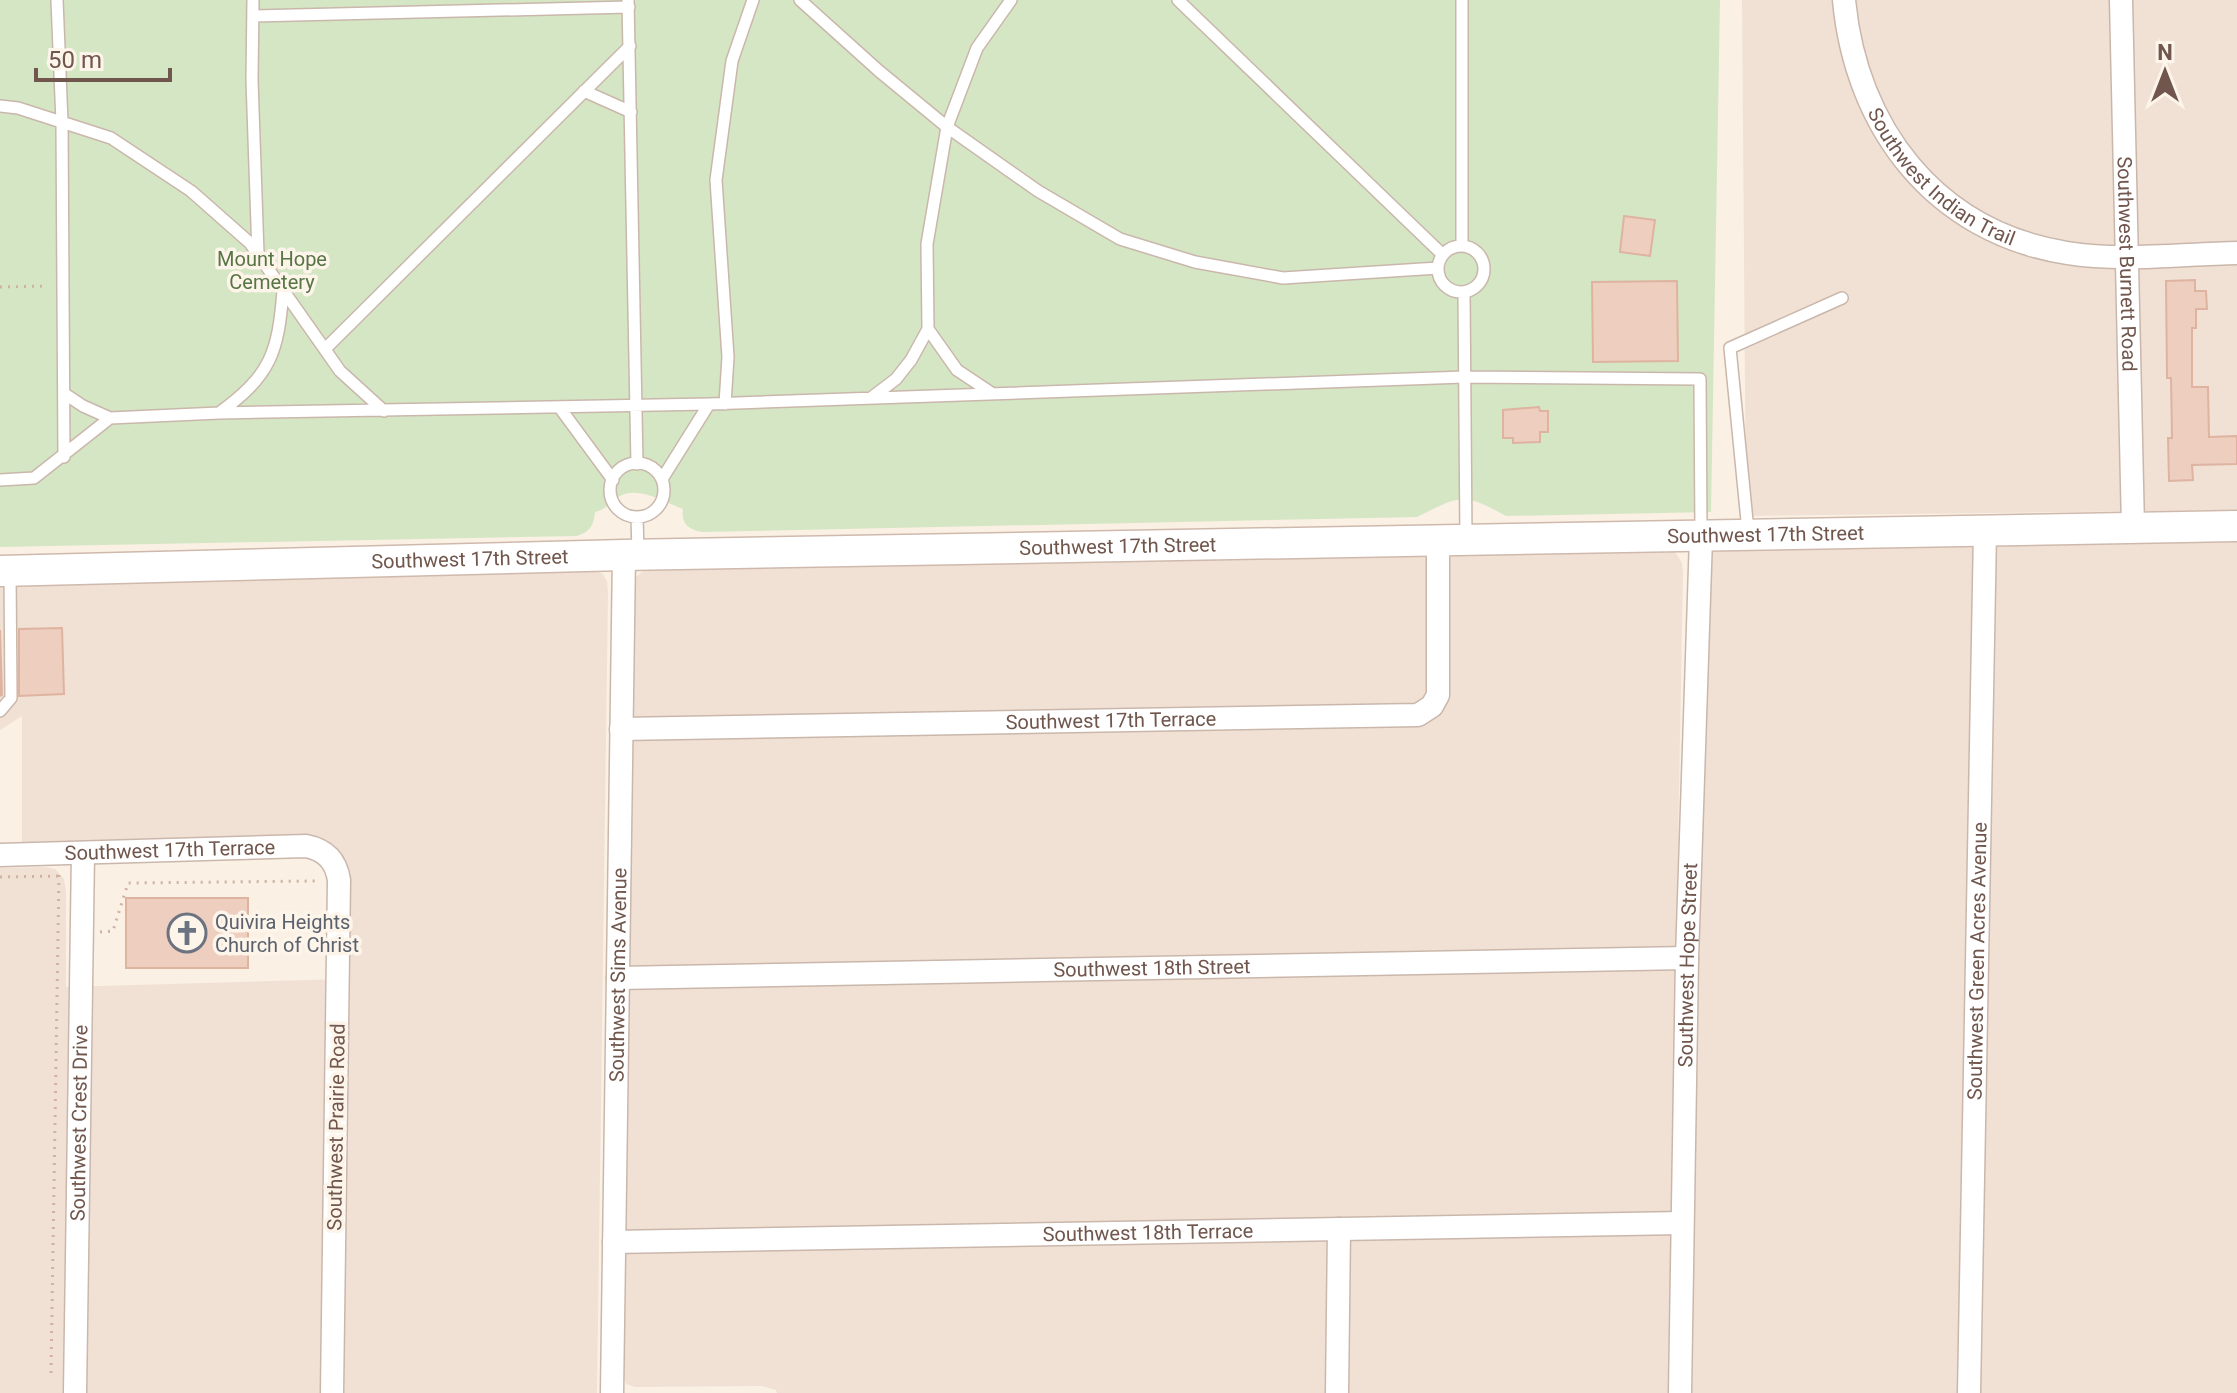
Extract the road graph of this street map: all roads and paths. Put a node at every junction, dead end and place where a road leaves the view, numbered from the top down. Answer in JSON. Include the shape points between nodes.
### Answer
{"nodes":[{"id":1,"x":57,"y":0,"type":"edge"},
{"id":2,"x":253,"y":0,"type":"edge"},
{"id":3,"x":753,"y":0,"type":"edge"},
{"id":4,"x":800,"y":0,"type":"edge"},
{"id":5,"x":1011,"y":0,"type":"edge"},
{"id":6,"x":1178,"y":0,"type":"edge"},
{"id":7,"x":1462,"y":0,"type":"edge"},
{"id":8,"x":1844,"y":0,"type":"edge"},
{"id":9,"x":2121,"y":0,"type":"edge"},
{"id":10,"x":628,"y":4,"type":"edge"},
{"id":11,"x":253,"y":16,"type":"junction"},
{"id":12,"x":630,"y":46,"type":"junction"},
{"id":13,"x":584,"y":91,"type":"junction"},
{"id":14,"x":0,"y":106,"type":"edge"},
{"id":15,"x":631,"y":112,"type":"junction"},
{"id":16,"x":62,"y":122,"type":"junction"},
{"id":17,"x":947,"y":127,"type":"junction"},
{"id":18,"x":1462,"y":246,"type":"junction"},
{"id":19,"x":2237,"y":253,"type":"edge"},
{"id":20,"x":258,"y":254,"type":"junction"},
{"id":21,"x":1443,"y":255,"type":"junction"},
{"id":22,"x":2126,"y":256,"type":"junction"},
{"id":23,"x":1438,"y":268,"type":"junction"},
{"id":24,"x":64,"y":285,"type":"junction"},
{"id":25,"x":0,"y":287,"type":"edge"},
{"id":26,"x":283,"y":290,"type":"junction"},
{"id":27,"x":1464,"y":292,"type":"junction"},
{"id":28,"x":1842,"y":298,"type":"dead end"},
{"id":29,"x":928,"y":329,"type":"junction"},
{"id":30,"x":325,"y":349,"type":"junction"},
{"id":31,"x":1464,"y":377,"type":"junction"},
{"id":32,"x":65,"y":394,"type":"junction"},
{"id":33,"x":993,"y":394,"type":"junction"},
{"id":34,"x":871,"y":399,"type":"junction"},
{"id":35,"x":709,"y":404,"type":"junction"},
{"id":36,"x":725,"y":404,"type":"junction"},
{"id":37,"x":635,"y":406,"type":"junction"},
{"id":38,"x":560,"y":408,"type":"junction"},
{"id":39,"x":385,"y":412,"type":"junction"},
{"id":40,"x":219,"y":413,"type":"junction"},
{"id":41,"x":110,"y":418,"type":"junction"},
{"id":42,"x":64,"y":457,"type":"junction"},
{"id":43,"x":637,"y":464,"type":"junction"},
{"id":44,"x":662,"y":479,"type":"junction"},
{"id":45,"x":0,"y":480,"type":"edge"},
{"id":46,"x":613,"y":480,"type":"junction"},
{"id":47,"x":637,"y":517,"type":"junction"},
{"id":48,"x":2237,"y":526,"type":"edge"},
{"id":49,"x":2133,"y":528,"type":"junction"},
{"id":50,"x":1985,"y":531,"type":"junction"},
{"id":51,"x":1749,"y":536,"type":"junction"},
{"id":52,"x":1701,"y":537,"type":"junction"},
{"id":53,"x":1452,"y":541,"type":"junction"},
{"id":54,"x":631,"y":555,"type":"junction"},
{"id":55,"x":5,"y":571,"type":"edge"},
{"id":56,"x":0,"y":711,"type":"edge"},
{"id":57,"x":621,"y":729,"type":"junction"},
{"id":58,"x":83,"y":853,"type":"junction"},
{"id":59,"x":0,"y":855,"type":"edge"},
{"id":60,"x":333,"y":862,"type":"joint"},
{"id":61,"x":59,"y":865,"type":"junction"},
{"id":62,"x":0,"y":877,"type":"edge"},
{"id":63,"x":318,"y":881,"type":"dead end"},
{"id":64,"x":95,"y":933,"type":"dead end"},
{"id":65,"x":1687,"y":958,"type":"junction"},
{"id":66,"x":618,"y":978,"type":"junction"},
{"id":67,"x":1682,"y":1223,"type":"junction"},
{"id":68,"x":1339,"y":1229,"type":"junction"},
{"id":69,"x":614,"y":1242,"type":"junction"},
{"id":70,"x":51,"y":1373,"type":"dead end"},
{"id":71,"x":75,"y":1393,"type":"edge"},
{"id":72,"x":332,"y":1393,"type":"edge"},
{"id":73,"x":612,"y":1393,"type":"edge"},
{"id":74,"x":1337,"y":1393,"type":"edge"},
{"id":75,"x":1680,"y":1393,"type":"edge"},
{"id":76,"x":1969,"y":1393,"type":"edge"}],
"edges":[{"from":1,"to":16,"type":"lane"},
{"from":2,"to":11,"type":"lane"},
{"from":3,"to":36,"type":"lane","via":[[732,61],[716,180],[728,357]]},
{"from":4,"to":17,"type":"lane"},
{"from":5,"to":17,"type":"lane","via":[[977,48]]},
{"from":6,"to":21,"type":"lane"},
{"from":7,"to":18,"type":"lane"},
{"from":8,"to":22,"type":"street","name":"Southwest Indian Trail","via":[[1852,56],[1872,110],[1911,168],[1937,193],[2000,233],[2034,245],[2071,254]]},
{"from":9,"to":22,"type":"street","name":"Southwest Burnett Road"},
{"from":10,"to":11,"type":"lane"},
{"from":10,"to":12,"type":"lane"},
{"from":11,"to":20,"type":"lane"},
{"from":12,"to":13,"type":"lane"},
{"from":12,"to":15,"type":"lane"},
{"from":13,"to":15,"type":"lane"},
{"from":13,"to":30,"type":"lane"},
{"from":14,"to":16,"type":"lane"},
{"from":15,"to":37,"type":"lane"},
{"from":16,"to":20,"type":"lane","via":[[111,138],[157,166]]},
{"from":16,"to":24,"type":"lane"},
{"from":17,"to":23,"type":"lane","via":[[1038,191],[1120,239],[1195,262],[1283,278]]},
{"from":17,"to":29,"type":"lane","via":[[927,244]]},
{"from":18,"to":21,"type":"lane"},
{"from":18,"to":27,"type":"lane","via":[[1476,252],[1484,271],[1478,285]]},
{"from":19,"to":22,"type":"street","name":"Southwest Indian Trail"},
{"from":20,"to":26,"type":"lane"},
{"from":21,"to":23,"type":"lane"},
{"from":22,"to":49,"type":"street","name":"Southwest Burnett Road"},
{"from":23,"to":27,"type":"lane","via":[[1443,283]]},
{"from":24,"to":25,"type":"path"},
{"from":24,"to":32,"type":"lane"},
{"from":26,"to":30,"type":"lane"},
{"from":26,"to":40,"type":"lane","via":[[270,362],[242,396]]},
{"from":27,"to":31,"type":"lane"},
{"from":28,"to":51,"type":"lane","via":[[1730,348]]},
{"from":29,"to":33,"type":"lane","via":[[957,370]]},
{"from":29,"to":34,"type":"lane","via":[[896,379]]},
{"from":30,"to":39,"type":"lane","via":[[340,371]]},
{"from":31,"to":33,"type":"lane"},
{"from":31,"to":52,"type":"lane","via":[[1700,379]]},
{"from":31,"to":53,"type":"lane"},
{"from":32,"to":41,"type":"lane"},
{"from":32,"to":42,"type":"lane"},
{"from":33,"to":34,"type":"lane"},
{"from":34,"to":36,"type":"lane"},
{"from":35,"to":36,"type":"lane"},
{"from":35,"to":37,"type":"lane"},
{"from":35,"to":44,"type":"lane"},
{"from":37,"to":38,"type":"lane"},
{"from":37,"to":43,"type":"lane"},
{"from":38,"to":39,"type":"lane"},
{"from":38,"to":46,"type":"lane"},
{"from":39,"to":40,"type":"lane"},
{"from":40,"to":41,"type":"lane"},
{"from":41,"to":42,"type":"lane"},
{"from":42,"to":45,"type":"lane","via":[[34,478]]},
{"from":43,"to":44,"type":"lane","via":[[650,466]]},
{"from":43,"to":46,"type":"lane","via":[[624,467]]},
{"from":44,"to":47,"type":"lane","via":[[660,505]]},
{"from":46,"to":47,"type":"lane","via":[[615,505]]},
{"from":47,"to":54,"type":"lane"},
{"from":48,"to":49,"type":"main road","name":"Southwest 17th Street"},
{"from":49,"to":50,"type":"main road","name":"Southwest 17th Street"},
{"from":50,"to":51,"type":"main road","name":"Southwest 17th Street"},
{"from":50,"to":76,"type":"street","name":"Southwest Green Acres Avenue"},
{"from":51,"to":52,"type":"main road","name":"Southwest 17th Street"},
{"from":52,"to":53,"type":"main road","name":"Southwest 17th Street"},
{"from":52,"to":65,"type":"street","name":"Southwest Hope Street"},
{"from":53,"to":54,"type":"main road","name":"Southwest 17th Street"},
{"from":53,"to":57,"type":"street","name":"Southwest 17th Terrace","via":[[1438,695],[1418,715]]},
{"from":54,"to":55,"type":"main road","name":"Southwest 17th Street"},
{"from":54,"to":57,"type":"street","name":"Southwest Sims Avenue"},
{"from":55,"to":56,"type":"lane","via":[[11,698]]},
{"from":57,"to":66,"type":"street","name":"Southwest Sims Avenue"},
{"from":58,"to":60,"type":"street","name":"Southwest 17th Terrace","via":[[306,846]]},
{"from":58,"to":61,"type":"street","name":"Southwest 17th Terrace"},
{"from":58,"to":71,"type":"street","name":"Southwest Crest Drive"},
{"from":59,"to":61,"type":"street","name":"Southwest 17th Terrace"},
{"from":60,"to":72,"type":"street","name":"Southwest Prairie Road","via":[[339,880]]},
{"from":61,"to":62,"type":"path"},
{"from":61,"to":70,"type":"path"},
{"from":63,"to":64,"type":"path","via":[[128,883],[113,931]]},
{"from":65,"to":66,"type":"street","name":"Southwest 18th Street"},
{"from":65,"to":67,"type":"street","name":"Southwest Hope Street"},
{"from":66,"to":69,"type":"street","name":"Southwest Sims Avenue"},
{"from":67,"to":68,"type":"street","name":"Southwest 18th Terrace"},
{"from":67,"to":75,"type":"street","name":"Southwest Hope Street"},
{"from":68,"to":69,"type":"street","name":"Southwest 18th Terrace"},
{"from":68,"to":74,"type":"street"},
{"from":69,"to":73,"type":"street","name":"Southwest Sims Avenue"}]}
